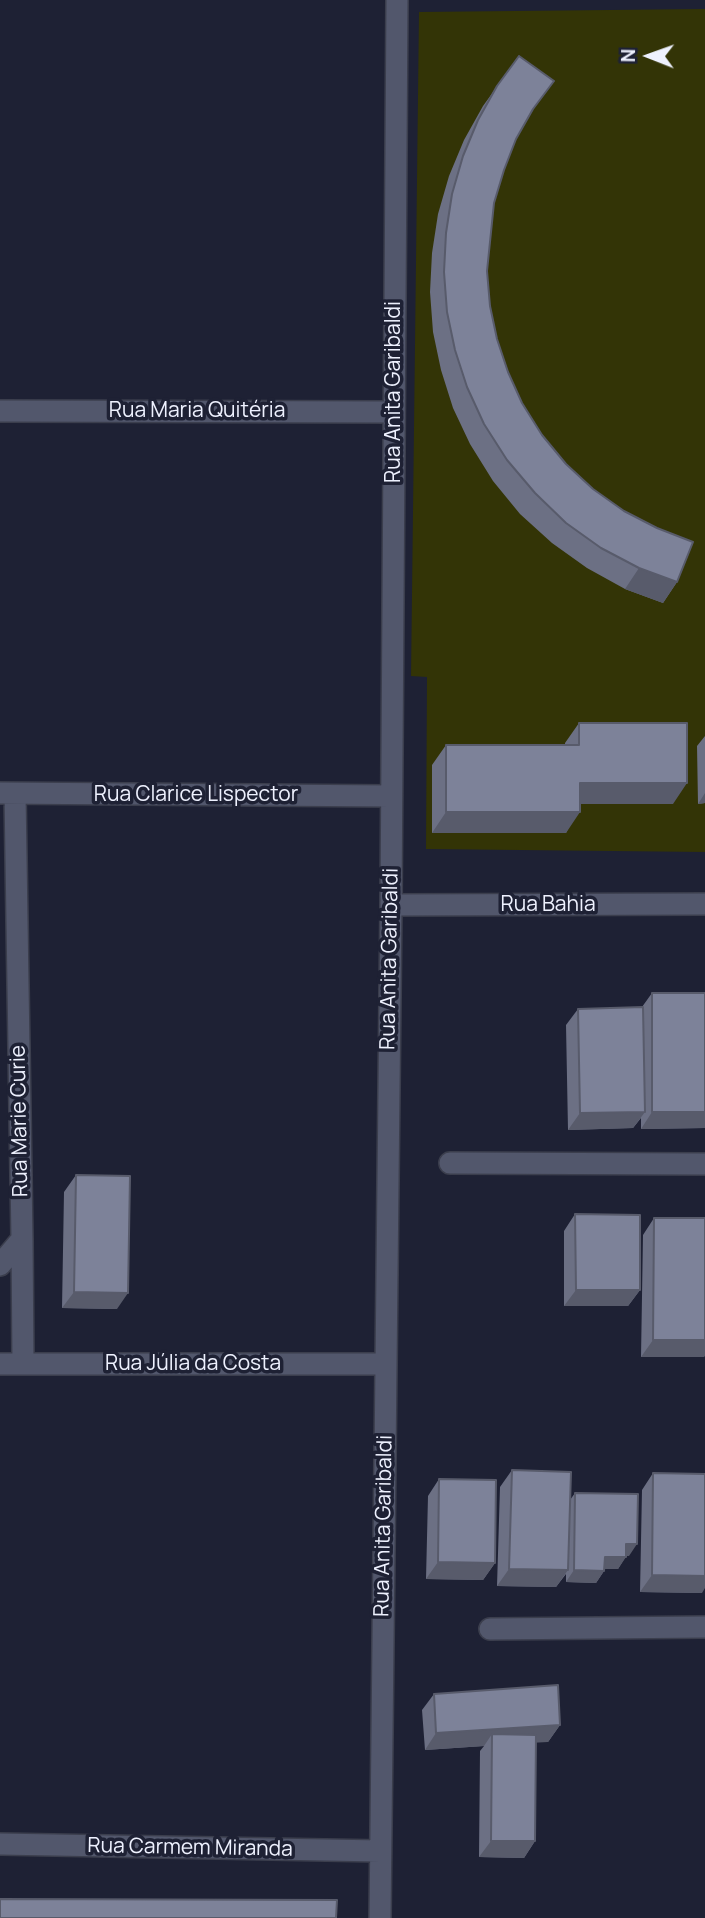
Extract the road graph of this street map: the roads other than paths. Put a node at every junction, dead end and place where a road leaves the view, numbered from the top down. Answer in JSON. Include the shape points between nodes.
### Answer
{"nodes":[{"id":1,"x":397,"y":0,"type":"edge"},
{"id":2,"x":0,"y":411,"type":"edge"},
{"id":3,"x":393,"y":412,"type":"junction"},
{"id":4,"x":7,"y":793,"type":"edge"},
{"id":5,"x":391,"y":796,"type":"junction"},
{"id":6,"x":705,"y":904,"type":"edge"},
{"id":7,"x":391,"y":905,"type":"junction"},
{"id":8,"x":450,"y":1163,"type":"dead end"},
{"id":9,"x":705,"y":1164,"type":"edge"},
{"id":10,"x":22,"y":1239,"type":"junction"},
{"id":11,"x":0,"y":1265,"type":"edge"},
{"id":12,"x":0,"y":1364,"type":"edge"},
{"id":13,"x":23,"y":1364,"type":"junction"},
{"id":14,"x":386,"y":1364,"type":"junction"},
{"id":15,"x":705,"y":1627,"type":"edge"},
{"id":16,"x":490,"y":1629,"type":"dead end"},
{"id":17,"x":0,"y":1844,"type":"edge"},
{"id":18,"x":380,"y":1851,"type":"junction"},
{"id":19,"x":380,"y":1918,"type":"edge"}],
"edges":[{"from":1,"to":3,"type":"street","name":"Rua Anita Garibaldi"},
{"from":2,"to":3,"type":"street","name":"Rua Maria Quitéria"},
{"from":3,"to":5,"type":"street","name":"Rua Anita Garibaldi"},
{"from":4,"to":5,"type":"street","name":"Rua Clarice Lispector"},
{"from":4,"to":10,"type":"street","name":"Rua Marie Curie"},
{"from":5,"to":7,"type":"street","name":"Rua Anita Garibaldi"},
{"from":6,"to":7,"type":"street","name":"Rua Bahia"},
{"from":7,"to":14,"type":"street","name":"Rua Anita Garibaldi"},
{"from":8,"to":9,"type":"street"},
{"from":10,"to":11,"type":"street"},
{"from":10,"to":13,"type":"street","name":"Rua Marie Curie"},
{"from":12,"to":13,"type":"street","name":"Rua Júlia da Costa"},
{"from":13,"to":14,"type":"street","name":"Rua Júlia da Costa"},
{"from":14,"to":18,"type":"street","name":"Rua Anita Garibaldi"},
{"from":15,"to":16,"type":"street"},
{"from":17,"to":18,"type":"street","name":"Rua Carmem Miranda"},
{"from":18,"to":19,"type":"street","name":"Rua Anita Garibaldi"}]}
